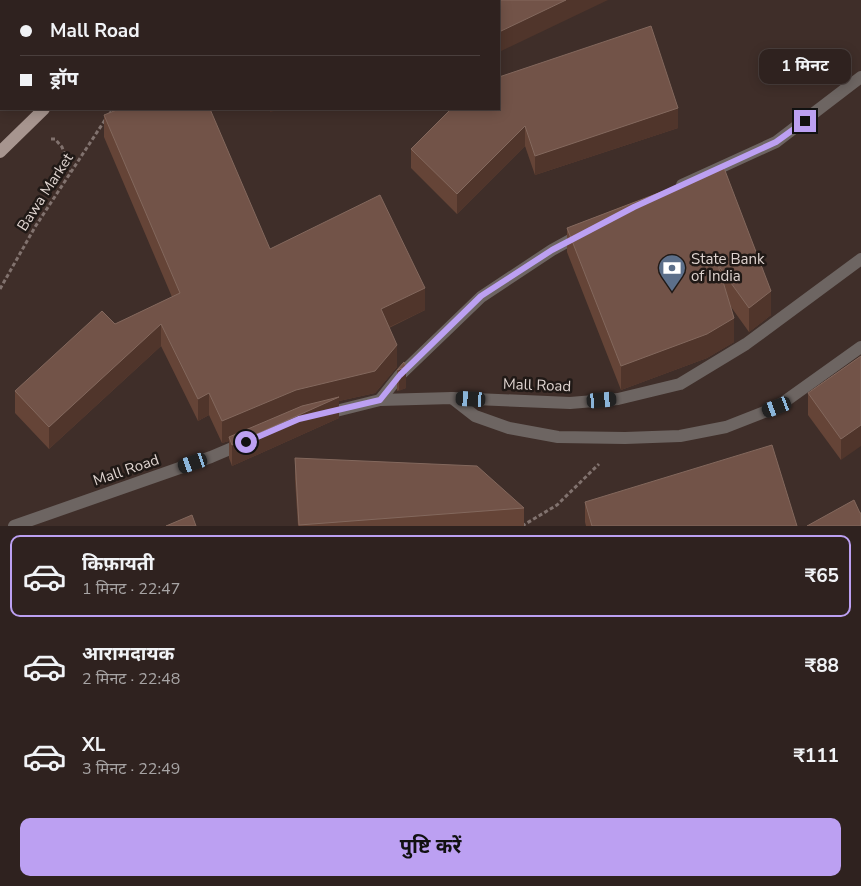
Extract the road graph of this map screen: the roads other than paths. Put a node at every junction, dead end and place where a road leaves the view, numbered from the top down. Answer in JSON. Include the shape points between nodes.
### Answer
{"nodes":[{"id":1,"x":861,"y":78,"type":"edge"},
{"id":2,"x":43,"y":110,"type":"edge"},
{"id":3,"x":0,"y":152,"type":"edge"},
{"id":4,"x":670,"y":191,"type":"edge"},
{"id":5,"x":593,"y":228,"type":"edge"},
{"id":6,"x":861,"y":259,"type":"edge"},
{"id":7,"x":861,"y":347,"type":"edge"},
{"id":8,"x":452,"y":398,"type":"junction"},
{"id":9,"x":380,"y":400,"type":"junction"},
{"id":10,"x":308,"y":417,"type":"edge"},
{"id":11,"x":255,"y":438,"type":"edge"},
{"id":12,"x":14,"y":526,"type":"edge"}],
"edges":[{"from":1,"to":4,"type":"street","via":[[776,142]]},
{"from":2,"to":3,"type":"main road"},
{"from":5,"to":9,"type":"street","via":[[481,296],[400,375]]},
{"from":6,"to":8,"type":"street","name":"Mall Road","via":[[746,344],[680,384],[618,399],[570,404]]},
{"from":7,"to":8,"type":"street","via":[[777,407],[726,427],[680,436],[558,437],[509,428],[475,416]]},
{"from":8,"to":9,"type":"street","name":"Mall Road"},
{"from":9,"to":10,"type":"street","name":"Mall Road"},
{"from":11,"to":12,"type":"street","name":"Mall Road"}]}
